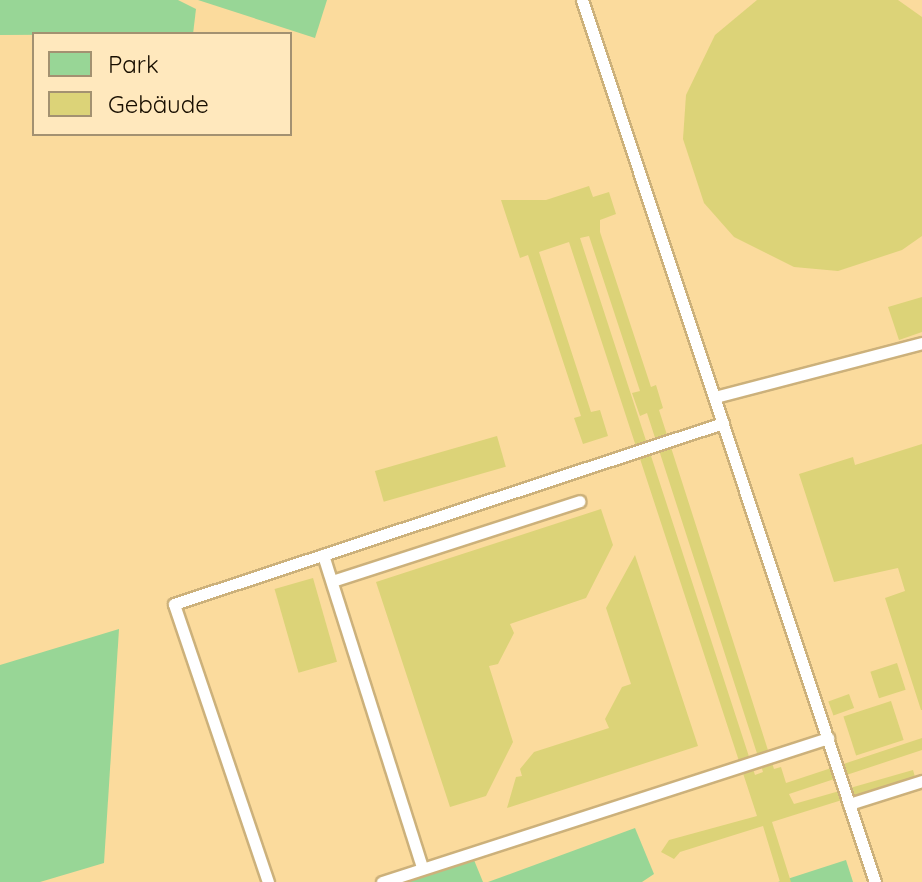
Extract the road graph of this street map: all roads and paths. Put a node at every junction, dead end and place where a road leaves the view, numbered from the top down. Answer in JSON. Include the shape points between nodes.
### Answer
{"nodes":[{"id":1,"x":582,"y":0,"type":"edge"},
{"id":2,"x":922,"y":343,"type":"edge"},
{"id":3,"x":715,"y":397,"type":"junction"},
{"id":4,"x":723,"y":423,"type":"junction"},
{"id":5,"x":579,"y":501,"type":"dead end"},
{"id":6,"x":323,"y":555,"type":"junction"},
{"id":7,"x":332,"y":581,"type":"junction"},
{"id":8,"x":828,"y":738,"type":"junction"},
{"id":9,"x":922,"y":781,"type":"edge"},
{"id":10,"x":849,"y":804,"type":"junction"},
{"id":11,"x":422,"y":868,"type":"junction"},
{"id":12,"x":268,"y":882,"type":"edge"},
{"id":13,"x":382,"y":882,"type":"edge"},
{"id":14,"x":875,"y":882,"type":"edge"}],
"edges":[{"from":1,"to":3,"type":"lane"},
{"from":2,"to":3,"type":"lane"},
{"from":3,"to":4,"type":"lane"},
{"from":4,"to":6,"type":"lane"},
{"from":4,"to":8,"type":"lane"},
{"from":5,"to":7,"type":"lane"},
{"from":6,"to":7,"type":"lane"},
{"from":6,"to":12,"type":"lane","via":[[174,604]]},
{"from":7,"to":11,"type":"lane"},
{"from":8,"to":10,"type":"lane"},
{"from":8,"to":11,"type":"lane"},
{"from":9,"to":10,"type":"lane"},
{"from":10,"to":14,"type":"lane"},
{"from":11,"to":13,"type":"lane"}]}
